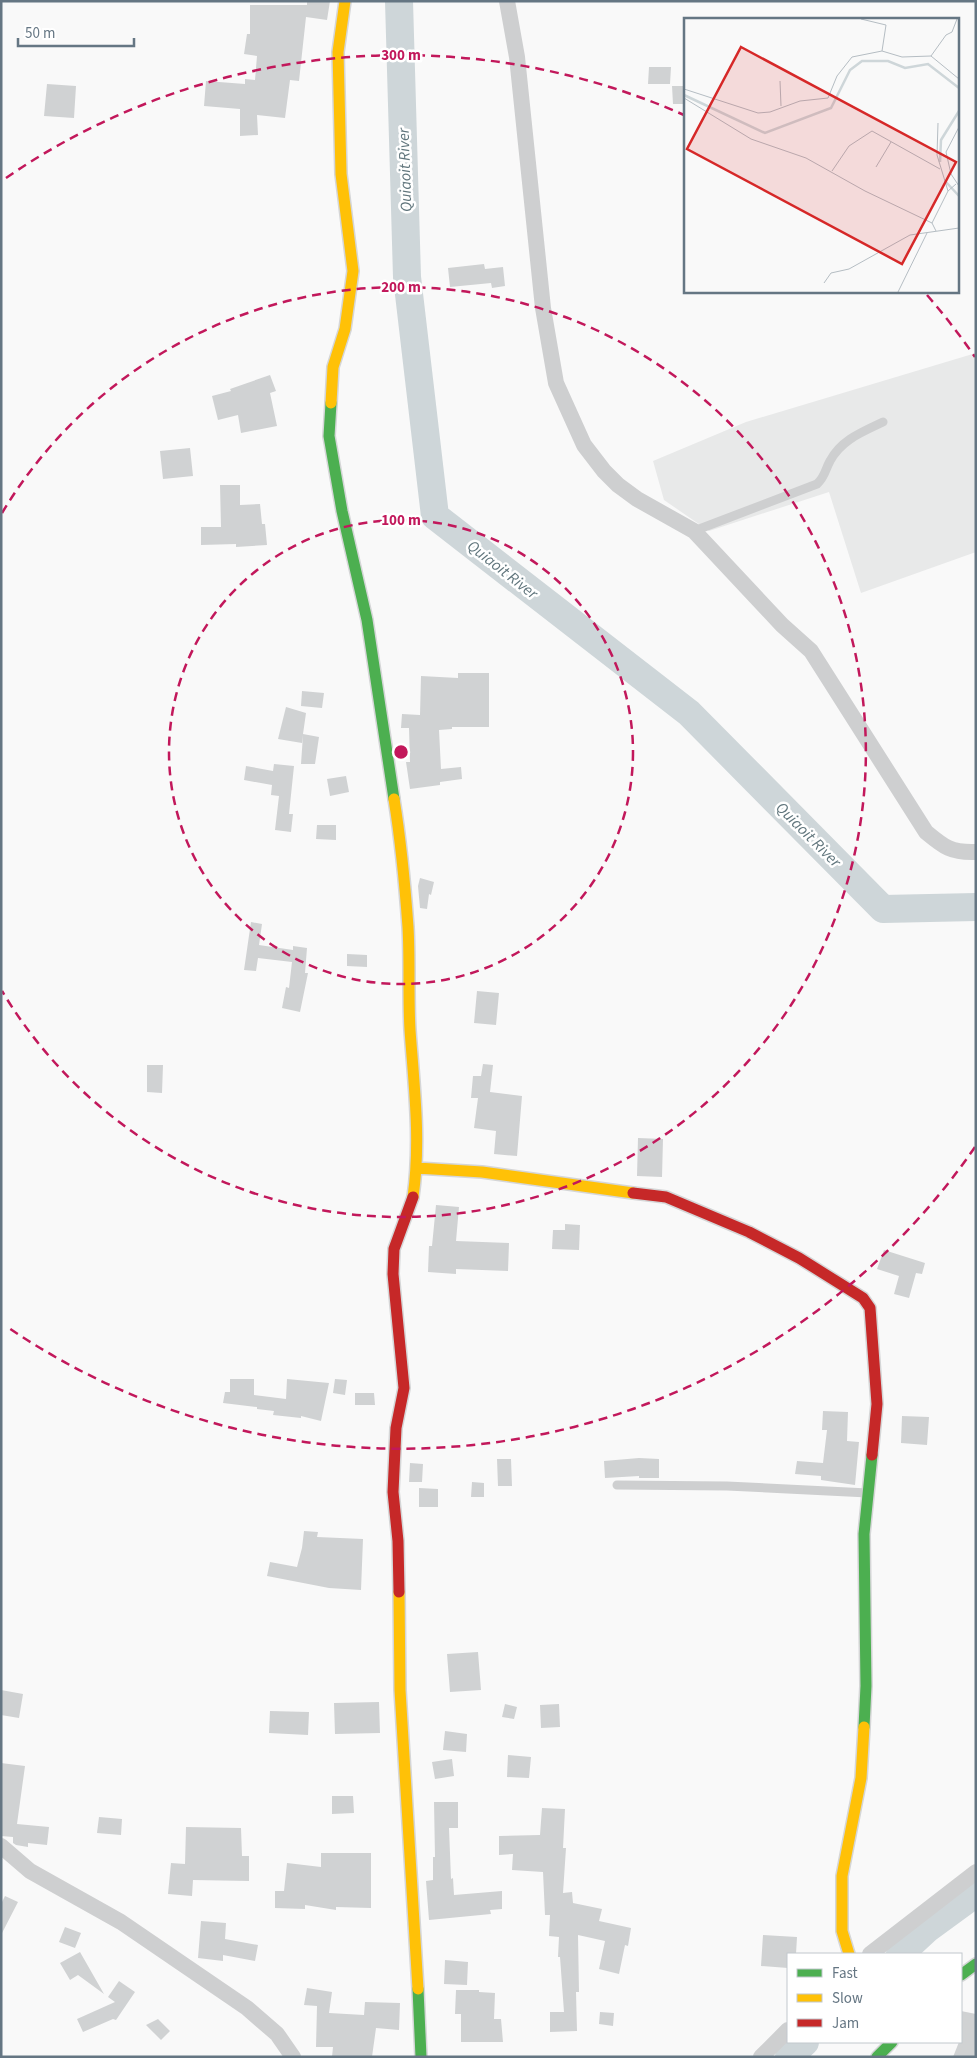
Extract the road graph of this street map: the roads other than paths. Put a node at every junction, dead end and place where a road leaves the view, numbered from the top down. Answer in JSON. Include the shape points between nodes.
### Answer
{"nodes":[{"id":1,"x":345,"y":1,"type":"edge"},
{"id":2,"x":507,"y":1,"type":"edge"},
{"id":3,"x":883,"y":422,"type":"dead end"},
{"id":4,"x":694,"y":531,"type":"junction"},
{"id":5,"x":976,"y":852,"type":"edge"},
{"id":6,"x":417,"y":1168,"type":"junction"},
{"id":7,"x":616,"y":1485,"type":"dead end"},
{"id":8,"x":868,"y":1494,"type":"junction"},
{"id":9,"x":1,"y":1846,"type":"edge"},
{"id":10,"x":976,"y":1872,"type":"edge"},
{"id":11,"x":849,"y":1953,"type":"edge"},
{"id":12,"x":871,"y":1953,"type":"edge"},
{"id":13,"x":976,"y":1964,"type":"edge"},
{"id":14,"x":962,"y":1974,"type":"edge"},
{"id":15,"x":787,"y":2031,"type":"edge"},
{"id":16,"x":891,"y":2043,"type":"edge"},
{"id":17,"x":293,"y":2057,"type":"edge"},
{"id":18,"x":421,"y":2057,"type":"edge"},
{"id":19,"x":761,"y":2057,"type":"edge"},
{"id":20,"x":877,"y":2057,"type":"edge"}],
"edges":[{"from":1,"to":6,"type":"street","via":[[338,52],[340,174],[353,271],[345,329],[333,367],[329,436],[367,620],[400,835],[408,928]]},
{"from":2,"to":4,"type":"street","via":[[517,57],[543,308],[556,383],[584,445],[604,471],[637,499]]},
{"from":3,"to":4,"type":"lane","via":[[839,446],[829,461],[824,478],[817,484]]},
{"from":4,"to":5,"type":"street","via":[[782,625],[811,651],[926,832],[946,849]]},
{"from":6,"to":8,"type":"street","via":[[492,1173],[666,1197],[750,1232],[863,1298],[870,1308],[877,1404]]},
{"from":6,"to":18,"type":"street","via":[[412,1201],[394,1249],[393,1274],[404,1388],[396,1428],[394,1492],[398,1541],[400,1690]]},
{"from":7,"to":8,"type":"lane","via":[[727,1486]]},
{"from":8,"to":11,"type":"street","via":[[864,1534],[866,1686],[861,1778],[842,1876],[842,1930]]},
{"from":9,"to":17,"type":"street","via":[[30,1871],[122,1922],[248,2008],[277,2034]]},
{"from":10,"to":12,"type":"street"},
{"from":13,"to":14,"type":"street"},
{"from":15,"to":19,"type":"street"},
{"from":16,"to":20,"type":"street"}]}
